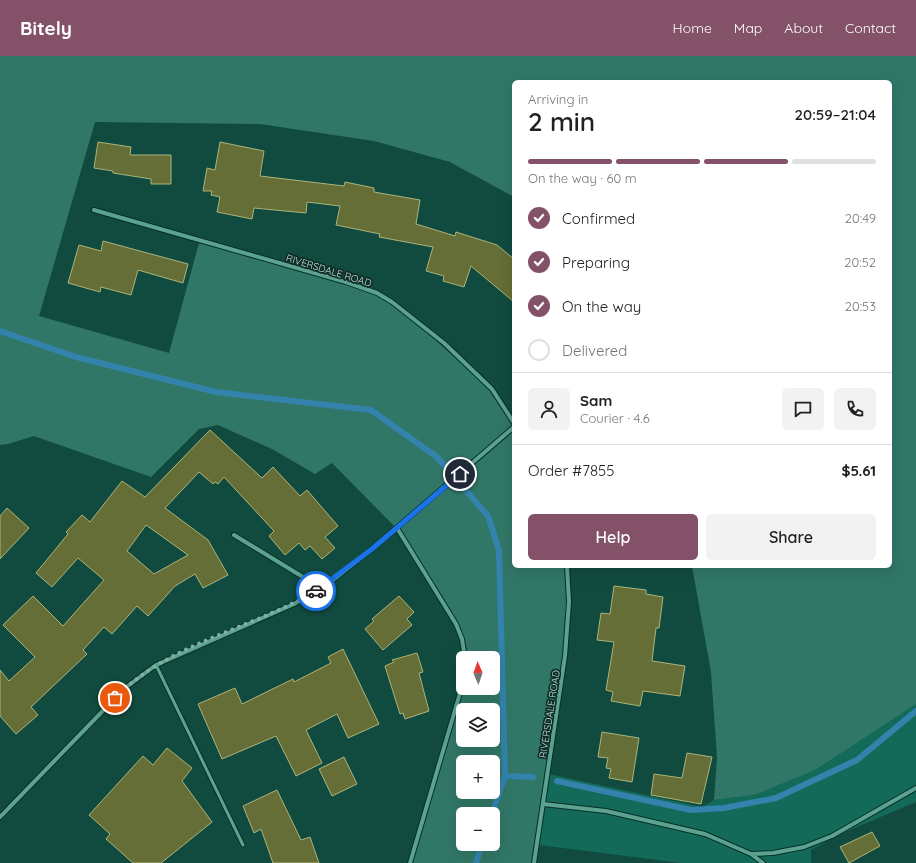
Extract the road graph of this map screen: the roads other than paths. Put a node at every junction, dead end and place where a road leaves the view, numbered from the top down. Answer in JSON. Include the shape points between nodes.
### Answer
{"nodes":[{"id":1,"x":94,"y":210,"type":"dead end"},
{"id":2,"x":512,"y":420,"type":"edge"},
{"id":3,"x":512,"y":429,"type":"edge"},
{"id":4,"x":397,"y":528,"type":"junction"},
{"id":5,"x":234,"y":535,"type":"dead end"},
{"id":6,"x":567,"y":568,"type":"edge"},
{"id":7,"x":321,"y":588,"type":"junction"},
{"id":8,"x":464,"y":651,"type":"edge"},
{"id":9,"x":156,"y":665,"type":"junction"},
{"id":10,"x":459,"y":695,"type":"edge"},
{"id":11,"x":916,"y":788,"type":"edge"},
{"id":12,"x":543,"y":804,"type":"junction"},
{"id":13,"x":0,"y":817,"type":"edge"},
{"id":14,"x":243,"y":845,"type":"dead end"},
{"id":15,"x":751,"y":854,"type":"junction"},
{"id":16,"x":410,"y":863,"type":"edge"},
{"id":17,"x":534,"y":863,"type":"edge"},
{"id":18,"x":763,"y":863,"type":"edge"}],
"edges":[{"from":1,"to":2,"type":"street","name":"RIVERSDALE ROAD","via":[[377,293],[403,309],[444,343],[492,390]]},
{"from":3,"to":4,"type":"street"},
{"from":4,"to":7,"type":"street"},
{"from":4,"to":8,"type":"street","via":[[456,624]]},
{"from":5,"to":7,"type":"street"},
{"from":6,"to":12,"type":"street","name":"RIVERSDALE ROAD","via":[[569,602],[566,656]]},
{"from":7,"to":9,"type":"street","via":[[294,604]]},
{"from":9,"to":13,"type":"street","via":[[125,688]]},
{"from":9,"to":14,"type":"lane"},
{"from":10,"to":16,"type":"street"},
{"from":11,"to":15,"type":"street","via":[[832,836],[804,847]]},
{"from":12,"to":15,"type":"street","via":[[606,811],[705,834]]},
{"from":12,"to":17,"type":"street","name":"RIVERSDALE ROAD"},
{"from":15,"to":18,"type":"street"}]}
